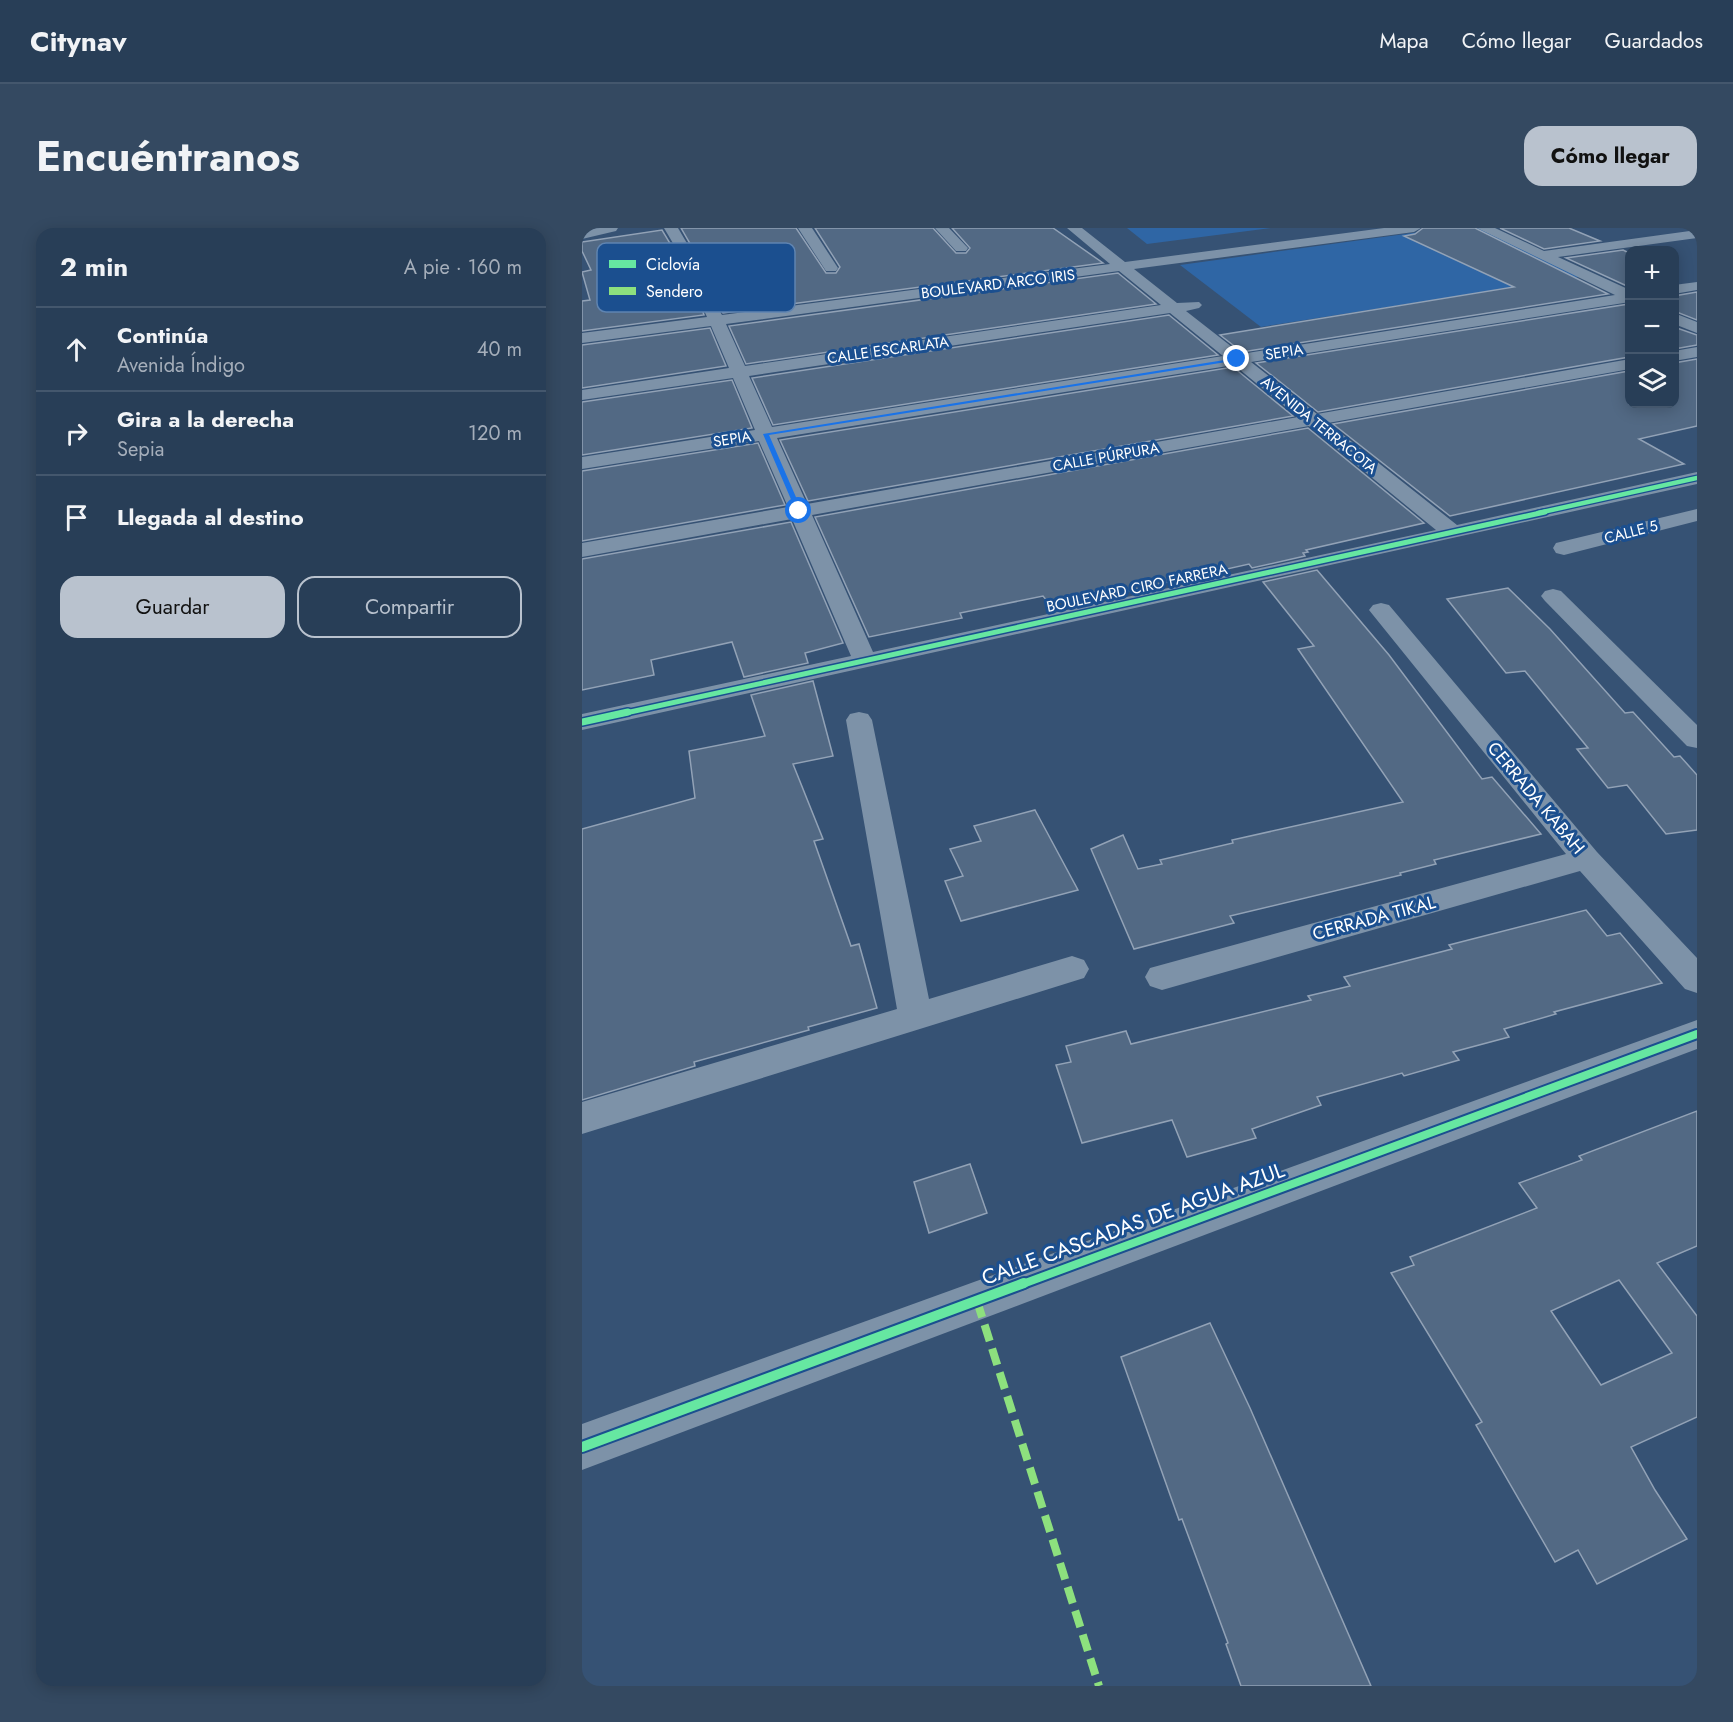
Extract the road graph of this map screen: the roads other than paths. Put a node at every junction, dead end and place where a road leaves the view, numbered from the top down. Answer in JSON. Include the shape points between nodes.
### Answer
{"nodes":[{"id":1,"x":611,"y":228,"type":"edge"},
{"id":2,"x":671,"y":228,"type":"edge"},
{"id":3,"x":805,"y":228,"type":"edge"},
{"id":4,"x":942,"y":228,"type":"edge"},
{"id":5,"x":1074,"y":228,"type":"edge"},
{"id":6,"x":1095,"y":228,"type":"edge"},
{"id":7,"x":1338,"y":228,"type":"edge"},
{"id":8,"x":1414,"y":228,"type":"edge"},
{"id":9,"x":1484,"y":228,"type":"edge"},
{"id":10,"x":1697,"y":234,"type":"edge"},
{"id":11,"x":582,"y":235,"type":"edge"},
{"id":12,"x":680,"y":243,"type":"edge"},
{"id":13,"x":962,"y":248,"type":"dead end"},
{"id":14,"x":1542,"y":255,"type":"junction"},
{"id":15,"x":1126,"y":261,"type":"junction"},
{"id":16,"x":831,"y":268,"type":"dead end"},
{"id":17,"x":1697,"y":286,"type":"edge"},
{"id":18,"x":1679,"y":289,"type":"edge"},
{"id":19,"x":1625,"y":295,"type":"edge"},
{"id":20,"x":1625,"y":298,"type":"edge"},
{"id":21,"x":795,"y":304,"type":"edge"},
{"id":22,"x":1194,"y":305,"type":"junction"},
{"id":23,"x":1173,"y":308,"type":"junction"},
{"id":24,"x":730,"y":312,"type":"edge"},
{"id":25,"x":714,"y":314,"type":"junction"},
{"id":26,"x":1679,"y":320,"type":"edge"},
{"id":27,"x":582,"y":324,"type":"edge"},
{"id":28,"x":1697,"y":328,"type":"edge"},
{"id":29,"x":582,"y":338,"type":"edge"},
{"id":30,"x":1697,"y":352,"type":"edge"},
{"id":31,"x":1679,"y":355,"type":"edge"},
{"id":32,"x":1258,"y":356,"type":"junction"},
{"id":33,"x":1237,"y":359,"type":"junction"},
{"id":34,"x":1625,"y":365,"type":"edge"},
{"id":35,"x":739,"y":372,"type":"junction"},
{"id":36,"x":582,"y":395,"type":"edge"},
{"id":37,"x":1335,"y":416,"type":"junction"},
{"id":38,"x":1313,"y":420,"type":"junction"},
{"id":39,"x":1354,"y":431,"type":"dead end"},
{"id":40,"x":766,"y":434,"type":"junction"},
{"id":41,"x":582,"y":463,"type":"edge"},
{"id":42,"x":1697,"y":478,"type":"edge"},
{"id":43,"x":799,"y":511,"type":"junction"},
{"id":44,"x":1697,"y":515,"type":"edge"},
{"id":45,"x":1455,"y":522,"type":"junction"},
{"id":46,"x":1564,"y":548,"type":"dead end"},
{"id":47,"x":582,"y":550,"type":"edge"},
{"id":48,"x":1553,"y":596,"type":"dead end"},
{"id":49,"x":1381,"y":610,"type":"dead end"},
{"id":50,"x":865,"y":661,"type":"junction"},
{"id":51,"x":859,"y":720,"type":"dead end"},
{"id":52,"x":582,"y":722,"type":"edge"},
{"id":53,"x":1697,"y":740,"type":"edge"},
{"id":54,"x":1586,"y":859,"type":"junction"},
{"id":55,"x":1072,"y":969,"type":"dead end"},
{"id":56,"x":1162,"y":977,"type":"dead end"},
{"id":57,"x":1697,"y":980,"type":"edge"},
{"id":58,"x":916,"y":1018,"type":"junction"},
{"id":59,"x":1697,"y":1034,"type":"edge"},
{"id":60,"x":582,"y":1118,"type":"edge"},
{"id":61,"x":582,"y":1448,"type":"edge"}],
"edges":[{"from":1,"to":11,"type":"street"},
{"from":2,"to":12,"type":"street"},
{"from":3,"to":16,"type":"street"},
{"from":4,"to":13,"type":"street"},
{"from":5,"to":15,"type":"street","name":"AVENIDA TERRACOTA"},
{"from":6,"to":15,"type":"street","name":"AVENIDA TERRACOTA"},
{"from":7,"to":15,"type":"street","name":"BOULEVARD ARCO IRIS"},
{"from":8,"to":15,"type":"street","name":"BOULEVARD ARCO IRIS"},
{"from":9,"to":14,"type":"street"},
{"from":10,"to":14,"type":"street"},
{"from":14,"to":19,"type":"street"},
{"from":15,"to":21,"type":"street","name":"BOULEVARD ARCO IRIS"},
{"from":15,"to":22,"type":"street","name":"AVENIDA TERRACOTA"},
{"from":15,"to":23,"type":"street","name":"AVENIDA TERRACOTA"},
{"from":17,"to":18,"type":"street"},
{"from":20,"to":32,"type":"street","name":"SEPIA"},
{"from":22,"to":23,"type":"street","name":"CALLE ESCARLATA"},
{"from":22,"to":32,"type":"street","name":"AVENIDA TERRACOTA"},
{"from":23,"to":33,"type":"street","name":"AVENIDA TERRACOTA"},
{"from":23,"to":35,"type":"street","name":"CALLE ESCARLATA"},
{"from":24,"to":25,"type":"street","name":"BOULEVARD ARCO IRIS"},
{"from":25,"to":27,"type":"street","name":"BOULEVARD ARCO IRIS"},
{"from":25,"to":29,"type":"street","name":"BOULEVARD ARCO IRIS"},
{"from":25,"to":35,"type":"street"},
{"from":26,"to":28,"type":"street"},
{"from":30,"to":31,"type":"street"},
{"from":32,"to":33,"type":"street","name":"SEPIA"},
{"from":32,"to":37,"type":"street","name":"AVENIDA TERRACOTA"},
{"from":33,"to":38,"type":"street","name":"AVENIDA TERRACOTA"},
{"from":33,"to":40,"type":"street","name":"SEPIA"},
{"from":34,"to":37,"type":"street","name":"CALLE PÚRPURA"},
{"from":35,"to":36,"type":"street","name":"CALLE ESCARLATA"},
{"from":35,"to":40,"type":"street"},
{"from":37,"to":38,"type":"street","name":"CALLE PÚRPURA"},
{"from":37,"to":39,"type":"street","name":"AVENIDA TERRACOTA"},
{"from":38,"to":43,"type":"street","name":"CALLE PÚRPURA"},
{"from":38,"to":45,"type":"street","name":"AVENIDA TERRACOTA"},
{"from":40,"to":41,"type":"street","name":"SEPIA"},
{"from":40,"to":43,"type":"street"},
{"from":42,"to":45,"type":"street","name":"BOULEVARD CIRO FARRERA","via":[[1477,527]]},
{"from":43,"to":47,"type":"street","name":"CALLE PÚRPURA"},
{"from":43,"to":50,"type":"street"},
{"from":44,"to":46,"type":"street","name":"CALLE 5"},
{"from":45,"to":50,"type":"street","name":"BOULEVARD CIRO FARRERA"},
{"from":48,"to":53,"type":"street"},
{"from":49,"to":54,"type":"street","name":"CERRADA KABAH"},
{"from":50,"to":52,"type":"street","name":"BOULEVARD CIRO FARRERA"},
{"from":51,"to":58,"type":"street"},
{"from":54,"to":56,"type":"street","name":"CERRADA TIKAL"},
{"from":54,"to":57,"type":"street","name":"CERRADA KABAH"},
{"from":55,"to":58,"type":"street"},
{"from":58,"to":60,"type":"street"},
{"from":59,"to":61,"type":"street","name":"CALLE CASCADAS DE AGUA AZUL"}]}
